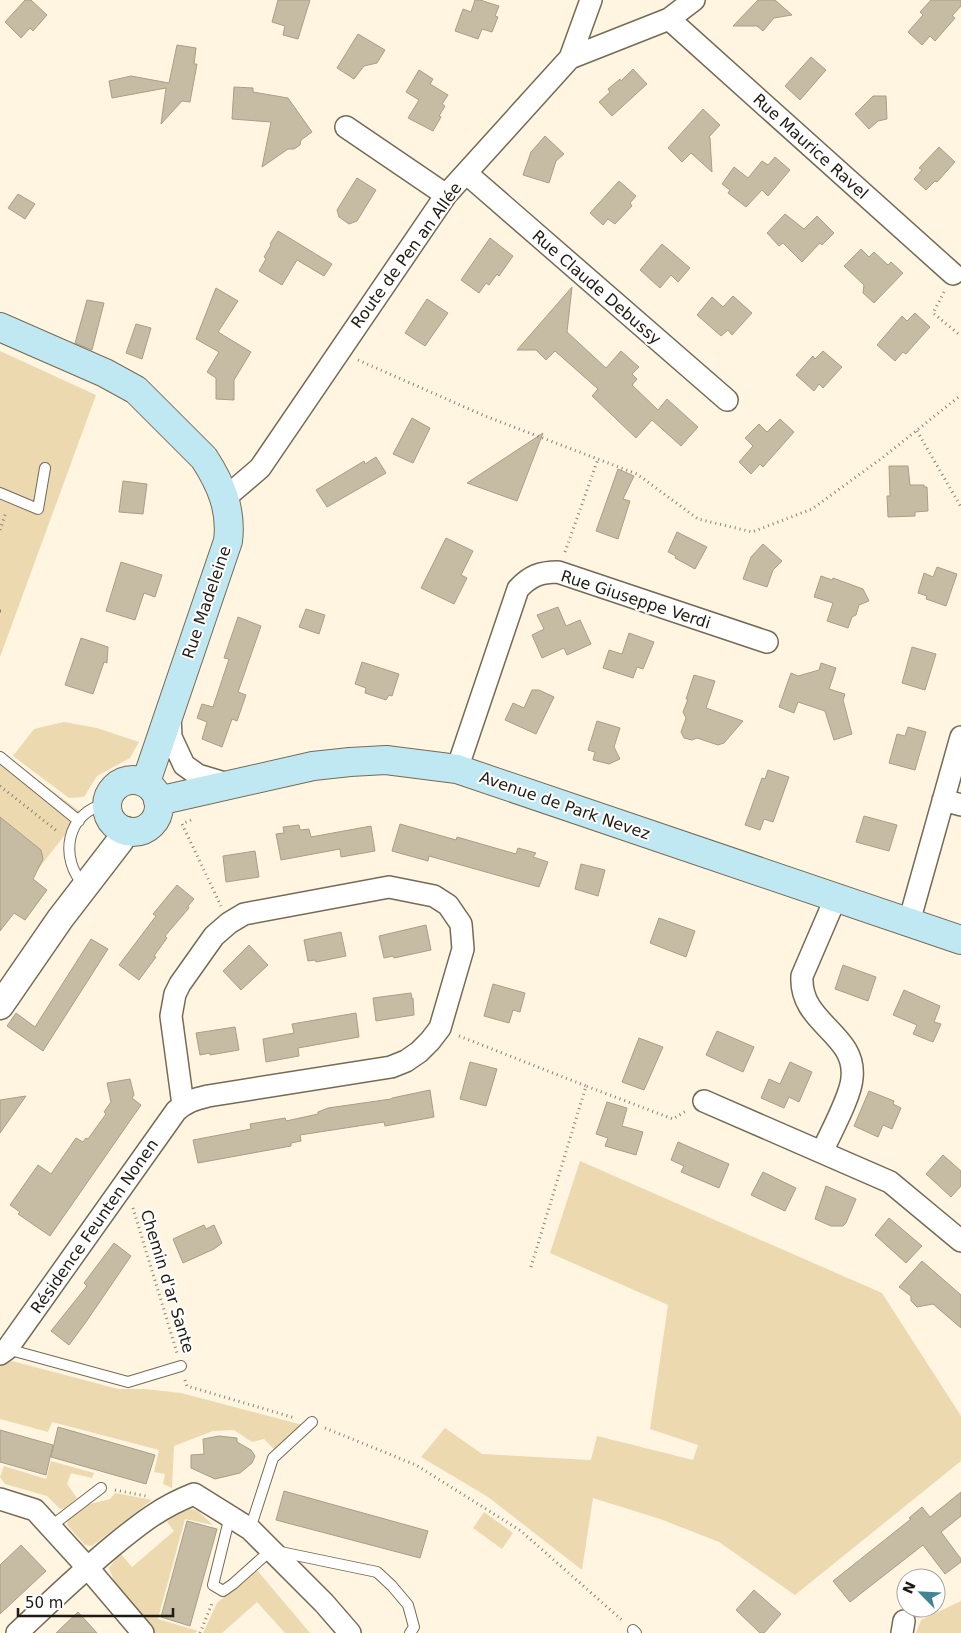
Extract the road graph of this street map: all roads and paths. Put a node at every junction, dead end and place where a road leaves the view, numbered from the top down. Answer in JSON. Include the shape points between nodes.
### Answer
{"nodes":[{"id":1,"x":591,"y":0,"type":"edge"},
{"id":2,"x":694,"y":0,"type":"edge"},
{"id":3,"x":669,"y":19,"type":"junction"},
{"id":4,"x":570,"y":58,"type":"junction"},
{"id":5,"x":346,"y":127,"type":"dead end"},
{"id":6,"x":466,"y":173,"type":"junction"},
{"id":7,"x":446,"y":194,"type":"junction"},
{"id":8,"x":953,"y":274,"type":"joint"},
{"id":9,"x":0,"y":327,"type":"edge"},
{"id":10,"x":961,"y":336,"type":"edge"},
{"id":11,"x":338,"y":351,"type":"junction"},
{"id":12,"x":961,"y":395,"type":"edge"},
{"id":13,"x":727,"y":400,"type":"dead end"},
{"id":14,"x":917,"y":431,"type":"junction"},
{"id":15,"x":598,"y":459,"type":"junction"},
{"id":16,"x":45,"y":468,"type":"dead end"},
{"id":17,"x":0,"y":492,"type":"edge"},
{"id":18,"x":225,"y":498,"type":"junction"},
{"id":19,"x":961,"y":507,"type":"edge"},
{"id":20,"x":558,"y":572,"type":"junction"},
{"id":21,"x":767,"y":642,"type":"dead end"},
{"id":22,"x":170,"y":708,"type":"junction"},
{"id":23,"x":961,"y":737,"type":"edge"},
{"id":24,"x":0,"y":757,"type":"edge"},
{"id":25,"x":457,"y":769,"type":"junction"},
{"id":26,"x":0,"y":786,"type":"edge"},
{"id":27,"x":232,"y":786,"type":"junction"},
{"id":28,"x":152,"y":792,"type":"junction"},
{"id":29,"x":952,"y":803,"type":"edge"},
{"id":30,"x":107,"y":804,"type":"junction"},
{"id":31,"x":75,"y":818,"type":"junction"},
{"id":32,"x":195,"y":818,"type":"dead end"},
{"id":33,"x":126,"y":830,"type":"junction"},
{"id":34,"x":85,"y":886,"type":"junction"},
{"id":35,"x":836,"y":898,"type":"junction"},
{"id":36,"x":228,"y":922,"type":"junction"},
{"id":37,"x":909,"y":922,"type":"junction"},
{"id":38,"x":961,"y":940,"type":"edge"},
{"id":39,"x":0,"y":1006,"type":"edge"},
{"id":40,"x":440,"y":1028,"type":"junction"},
{"id":41,"x":586,"y":1086,"type":"junction"},
{"id":42,"x":704,"y":1101,"type":"joint"},
{"id":43,"x":183,"y":1105,"type":"junction"},
{"id":44,"x":822,"y":1152,"type":"junction"},
{"id":45,"x":125,"y":1182,"type":"junction"},
{"id":46,"x":961,"y":1241,"type":"edge"},
{"id":47,"x":531,"y":1267,"type":"dead end"},
{"id":48,"x":3,"y":1352,"type":"edge"},
{"id":49,"x":181,"y":1366,"type":"junction"},
{"id":50,"x":312,"y":1422,"type":"junction"},
{"id":51,"x":101,"y":1488,"type":"joint"},
{"id":52,"x":0,"y":1499,"type":"edge"},
{"id":53,"x":176,"y":1501,"type":"junction"},
{"id":54,"x":230,"y":1516,"type":"junction"},
{"id":55,"x":50,"y":1527,"type":"junction"},
{"id":56,"x":250,"y":1529,"type":"junction"},
{"id":57,"x":271,"y":1550,"type":"junction"},
{"id":58,"x":87,"y":1567,"type":"junction"},
{"id":59,"x":218,"y":1588,"type":"junction"},
{"id":60,"x":634,"y":1631,"type":"edge"},
{"id":61,"x":17,"y":1633,"type":"edge"},
{"id":62,"x":143,"y":1633,"type":"edge"},
{"id":63,"x":200,"y":1633,"type":"edge"},
{"id":64,"x":350,"y":1633,"type":"edge"},
{"id":65,"x":410,"y":1633,"type":"edge"}],
"edges":[{"from":1,"to":4,"type":"street"},
{"from":2,"to":3,"type":"street","name":"Route de Pen an Allée"},
{"from":3,"to":4,"type":"street","name":"Route de Pen an Allée"},
{"from":3,"to":8,"type":"street","name":"Rue Maurice Ravel"},
{"from":4,"to":6,"type":"street","name":"Route de Pen an Allée"},
{"from":5,"to":7,"type":"street"},
{"from":6,"to":7,"type":"street","name":"Route de Pen an Allée"},
{"from":6,"to":13,"type":"street","name":"Rue Claude Debussy"},
{"from":7,"to":11,"type":"street","name":"Route de Pen an Allée"},
{"from":8,"to":10,"type":"path","via":[[933,313]]},
{"from":9,"to":18,"type":"main road","name":"Rue Madeleine","via":[[136,390],[204,458]]},
{"from":11,"to":15,"type":"path","via":[[485,416]]},
{"from":11,"to":18,"type":"street","name":"Route de Pen an Allée","via":[[260,468]]},
{"from":12,"to":14,"type":"path"},
{"from":14,"to":15,"type":"path","via":[[812,509],[752,532],[698,519],[637,474]]},
{"from":14,"to":19,"type":"path"},
{"from":15,"to":20,"type":"path"},
{"from":16,"to":17,"type":"lane","via":[[38,509]]},
{"from":18,"to":22,"type":"main road","name":"Rue Madeleine","via":[[230,527],[228,541]]},
{"from":20,"to":21,"type":"street","name":"Rue Giuseppe Verdi"},
{"from":20,"to":25,"type":"street","name":"Rue Giuseppe Verdi","via":[[536,574],[518,589]]},
{"from":22,"to":27,"type":"street","via":[[171,737],[184,765],[198,774]]},
{"from":22,"to":28,"type":"main road","name":"Rue Madeleine"},
{"from":23,"to":29,"type":"street"},
{"from":24,"to":31,"type":"lane"},
{"from":25,"to":27,"type":"main road","name":"Avenue de Park Nevez","via":[[386,760],[350,762],[313,766]]},
{"from":25,"to":35,"type":"main road","name":"Avenue de Park Nevez"},
{"from":26,"to":31,"type":"path","via":[[58,832]]},
{"from":27,"to":28,"type":"main road","name":"Avenue de Park Nevez"},
{"from":28,"to":30,"type":"main road","via":[[130,779],[115,786],[106,800]]},
{"from":28,"to":33,"type":"main road","via":[[159,811],[151,825],[136,832]]},
{"from":29,"to":37,"type":"street"},
{"from":30,"to":31,"type":"lane"},
{"from":30,"to":33,"type":"main road","via":[[108,817],[120,829]]},
{"from":31,"to":34,"type":"lane","via":[[69,859],[76,877]]},
{"from":32,"to":36,"type":"path","via":[[182,824]]},
{"from":33,"to":34,"type":"street"},
{"from":34,"to":39,"type":"street"},
{"from":35,"to":37,"type":"main road","name":"Avenue de Park Nevez"},
{"from":35,"to":44,"type":"street","via":[[802,976],[802,991],[807,1005],[849,1053],[852,1068],[851,1086]]},
{"from":36,"to":40,"type":"street","name":"Résidence Feunten Nonen","via":[[244,914],[389,887],[434,896],[453,910],[463,932],[462,956]]},
{"from":36,"to":43,"type":"street","name":"Résidence Feunten Nonen","via":[[180,984],[172,1006]]},
{"from":37,"to":38,"type":"main road","name":"Avenue de Park Nevez"},
{"from":40,"to":41,"type":"path"},
{"from":40,"to":43,"type":"street","name":"Résidence Feunten Nonen","via":[[419,1052],[391,1067],[208,1096]]},
{"from":41,"to":42,"type":"path","via":[[673,1119]]},
{"from":41,"to":47,"type":"path"},
{"from":42,"to":44,"type":"street"},
{"from":43,"to":45,"type":"street","name":"Résidence Feunten Nonen"},
{"from":44,"to":46,"type":"street","via":[[890,1182]]},
{"from":45,"to":48,"type":"street","name":"Résidence Feunten Nonen"},
{"from":45,"to":49,"type":"path","name":"Chemin d'ar Sante"},
{"from":48,"to":49,"type":"lane","via":[[128,1382]]},
{"from":49,"to":50,"type":"path","name":"Chemin d'ar Sante","via":[[187,1386]]},
{"from":50,"to":56,"type":"lane","via":[[273,1458]]},
{"from":50,"to":60,"type":"path","via":[[416,1465],[521,1531]]},
{"from":51,"to":53,"type":"path"},
{"from":51,"to":55,"type":"lane"},
{"from":52,"to":55,"type":"street","via":[[35,1510]]},
{"from":53,"to":54,"type":"street","via":[[194,1494]]},
{"from":53,"to":58,"type":"street","via":[[150,1516]]},
{"from":54,"to":56,"type":"street"},
{"from":54,"to":59,"type":"lane","via":[[213,1585]]},
{"from":55,"to":58,"type":"street"},
{"from":56,"to":57,"type":"street"},
{"from":57,"to":59,"type":"lane","via":[[233,1584],[223,1591]]},
{"from":57,"to":64,"type":"street"},
{"from":57,"to":65,"type":"lane","via":[[377,1572],[408,1605],[414,1627]]},
{"from":58,"to":61,"type":"street"},
{"from":58,"to":62,"type":"street"},
{"from":59,"to":63,"type":"path"}]}
